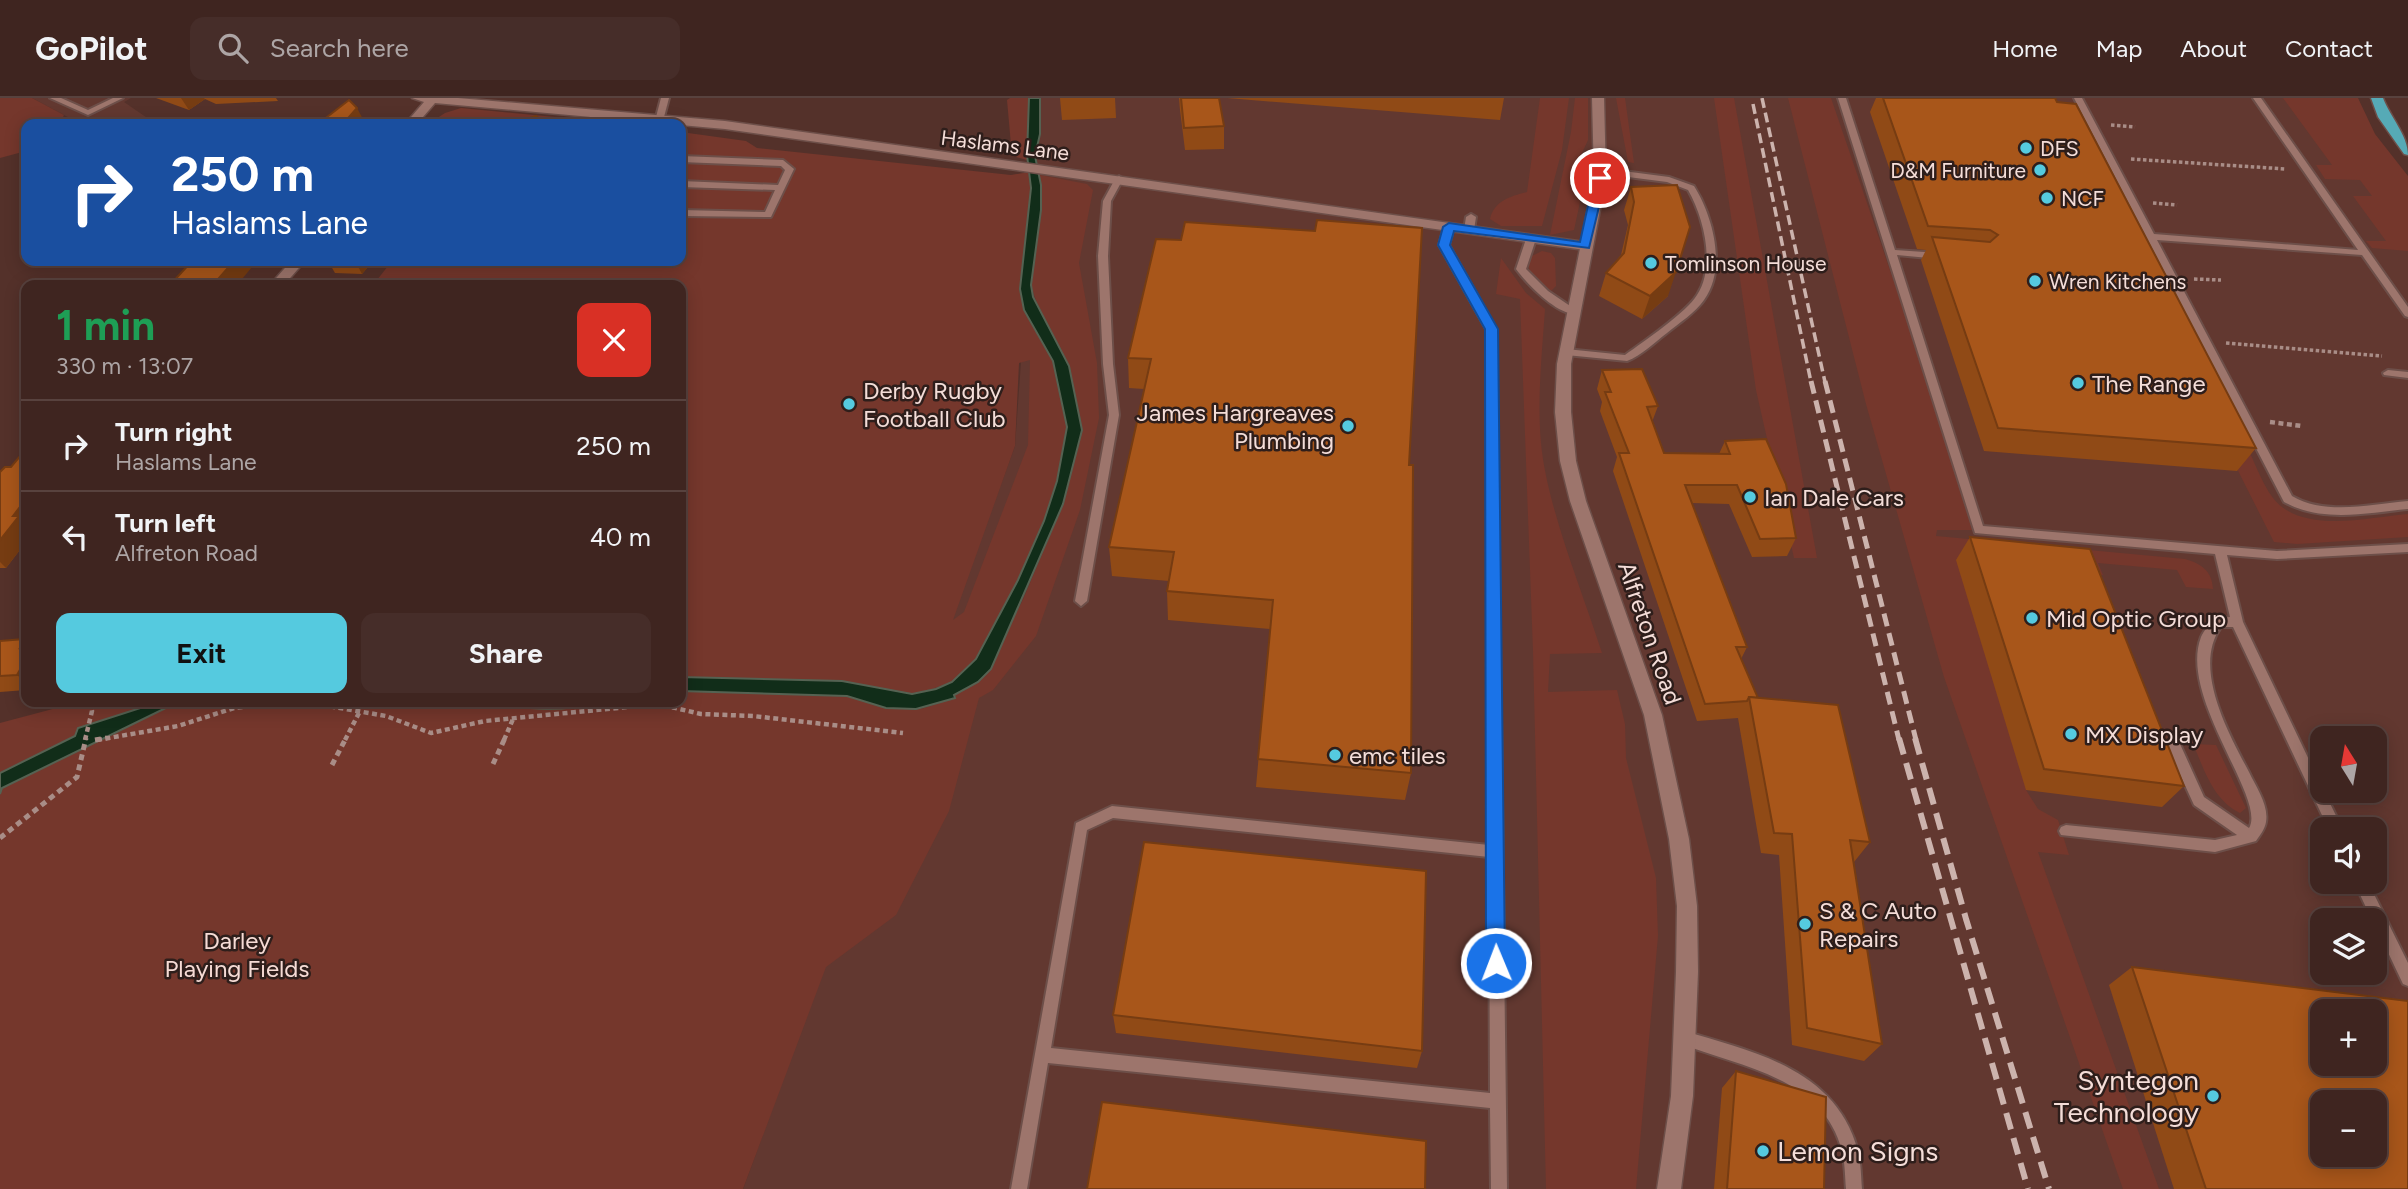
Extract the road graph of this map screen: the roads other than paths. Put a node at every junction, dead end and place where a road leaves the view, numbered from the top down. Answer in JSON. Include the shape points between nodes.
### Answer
{"nodes":[{"id":1,"x":54,"y":98,"type":"edge"},
{"id":2,"x":119,"y":98,"type":"edge"},
{"id":3,"x":665,"y":98,"type":"edge"},
{"id":4,"x":1598,"y":98,"type":"edge"},
{"id":5,"x":1842,"y":98,"type":"edge"},
{"id":6,"x":2078,"y":98,"type":"edge"},
{"id":7,"x":2257,"y":98,"type":"edge"},
{"id":8,"x":2377,"y":98,"type":"edge"},
{"id":9,"x":424,"y":99,"type":"edge"},
{"id":10,"x":597,"y":113,"type":"junction"},
{"id":11,"x":660,"y":117,"type":"junction"},
{"id":12,"x":414,"y":119,"type":"edge"},
{"id":13,"x":592,"y":119,"type":"edge"},
{"id":14,"x":674,"y":119,"type":"edge"},
{"id":15,"x":686,"y":121,"type":"edge"},
{"id":16,"x":2408,"y":151,"type":"edge"},
{"id":17,"x":686,"y":159,"type":"edge"},
{"id":18,"x":1600,"y":171,"type":"junction"},
{"id":19,"x":1119,"y":179,"type":"junction"},
{"id":20,"x":686,"y":184,"type":"edge"},
{"id":21,"x":781,"y":188,"type":"junction"},
{"id":22,"x":686,"y":213,"type":"edge"},
{"id":23,"x":1449,"y":227,"type":"junction"},
{"id":24,"x":2151,"y":237,"type":"junction"},
{"id":25,"x":1531,"y":239,"type":"junction"},
{"id":26,"x":1585,"y":246,"type":"junction"},
{"id":27,"x":1891,"y":253,"type":"junction"},
{"id":28,"x":2367,"y":253,"type":"junction"},
{"id":29,"x":1953,"y":257,"type":"edge"},
{"id":30,"x":294,"y":266,"type":"edge"},
{"id":31,"x":281,"y":280,"type":"edge"},
{"id":32,"x":2407,"y":311,"type":"edge"},
{"id":33,"x":1573,"y":312,"type":"junction"},
{"id":34,"x":1566,"y":352,"type":"junction"},
{"id":35,"x":2388,"y":373,"type":"dead end"},
{"id":36,"x":2408,"y":375,"type":"edge"},
{"id":37,"x":2408,"y":505,"type":"edge"},
{"id":38,"x":2408,"y":548,"type":"edge"},
{"id":39,"x":2220,"y":551,"type":"junction"},
{"id":40,"x":1081,"y":601,"type":"dead end"},
{"id":41,"x":2237,"y":622,"type":"junction"},
{"id":42,"x":2175,"y":748,"type":"dead end"},
{"id":43,"x":2330,"y":817,"type":"edge"},
{"id":44,"x":2066,"y":831,"type":"dead end"},
{"id":45,"x":2250,"y":836,"type":"junction"},
{"id":46,"x":1494,"y":852,"type":"junction"},
{"id":47,"x":2367,"y":894,"type":"edge"},
{"id":48,"x":2408,"y":979,"type":"edge"},
{"id":49,"x":1684,"y":1038,"type":"junction"},
{"id":50,"x":1044,"y":1055,"type":"junction"},
{"id":51,"x":1497,"y":1101,"type":"junction"},
{"id":52,"x":1019,"y":1189,"type":"edge"},
{"id":53,"x":1499,"y":1189,"type":"edge"},
{"id":54,"x":1670,"y":1189,"type":"edge"},
{"id":55,"x":1854,"y":1189,"type":"edge"}],
"edges":[{"from":1,"to":2,"type":"lane","via":[[88,113]]},
{"from":3,"to":11,"type":"lane"},
{"from":4,"to":18,"type":"street","name":"Alfreton Road"},
{"from":5,"to":27,"type":"lane"},
{"from":6,"to":24,"type":"lane"},
{"from":7,"to":28,"type":"lane"},
{"from":8,"to":16,"type":"main road","via":[[2384,117]]},
{"from":9,"to":10,"type":"street","name":"Haslams Lane"},
{"from":9,"to":12,"type":"street"},
{"from":10,"to":11,"type":"street","name":"Haslams Lane"},
{"from":10,"to":13,"type":"lane"},
{"from":11,"to":14,"type":"street","name":"Haslams Lane"},
{"from":15,"to":19,"type":"street","name":"Haslams Lane"},
{"from":17,"to":21,"type":"lane","via":[[783,163],[790,169]]},
{"from":18,"to":26,"type":"street","name":"Alfreton Road"},
{"from":18,"to":34,"type":"lane","via":[[1669,180],[1691,188],[1704,216],[1710,264],[1700,298],[1627,358]]},
{"from":19,"to":23,"type":"street","name":"Haslams Lane"},
{"from":19,"to":40,"type":"lane","via":[[1107,201],[1103,256],[1114,415]]},
{"from":20,"to":21,"type":"lane"},
{"from":21,"to":22,"type":"lane","via":[[768,215]]},
{"from":23,"to":25,"type":"street","name":"Haslams Lane","via":[[1470,223]]},
{"from":23,"to":46,"type":"lane","via":[[1444,245],[1491,329]]},
{"from":24,"to":28,"type":"lane"},
{"from":24,"to":37,"type":"lane","via":[[2284,492],[2294,503],[2315,510]]},
{"from":25,"to":26,"type":"street","name":"Haslams Lane"},
{"from":25,"to":33,"type":"lane","via":[[1521,269],[1529,281]]},
{"from":26,"to":33,"type":"street","name":"Alfreton Road"},
{"from":27,"to":29,"type":"lane"},
{"from":27,"to":39,"type":"lane","via":[[1979,530]]},
{"from":28,"to":32,"type":"lane"},
{"from":30,"to":31,"type":"street"},
{"from":33,"to":34,"type":"street","name":"Alfreton Road"},
{"from":34,"to":49,"type":"street","name":"Alfreton Road","via":[[1563,412],[1568,461],[1653,715],[1679,839],[1687,906]]},
{"from":35,"to":36,"type":"lane"},
{"from":38,"to":39,"type":"lane","via":[[2277,555]]},
{"from":39,"to":41,"type":"lane"},
{"from":41,"to":43,"type":"lane"},
{"from":41,"to":45,"type":"lane","via":[[2218,622],[2207,632],[2203,668],[2208,691],[2257,802],[2259,825]]},
{"from":42,"to":45,"type":"lane","via":[[2199,801]]},
{"from":44,"to":45,"type":"lane","via":[[2215,846]]},
{"from":46,"to":50,"type":"lane","via":[[1112,812],[1081,827]]},
{"from":46,"to":51,"type":"lane"},
{"from":47,"to":48,"type":"lane"},
{"from":49,"to":54,"type":"street","name":"Alfreton Road"},
{"from":49,"to":55,"type":"lane","via":[[1769,1065],[1823,1099],[1850,1142]]},
{"from":50,"to":51,"type":"lane"},
{"from":50,"to":52,"type":"lane"},
{"from":51,"to":53,"type":"lane"}]}
